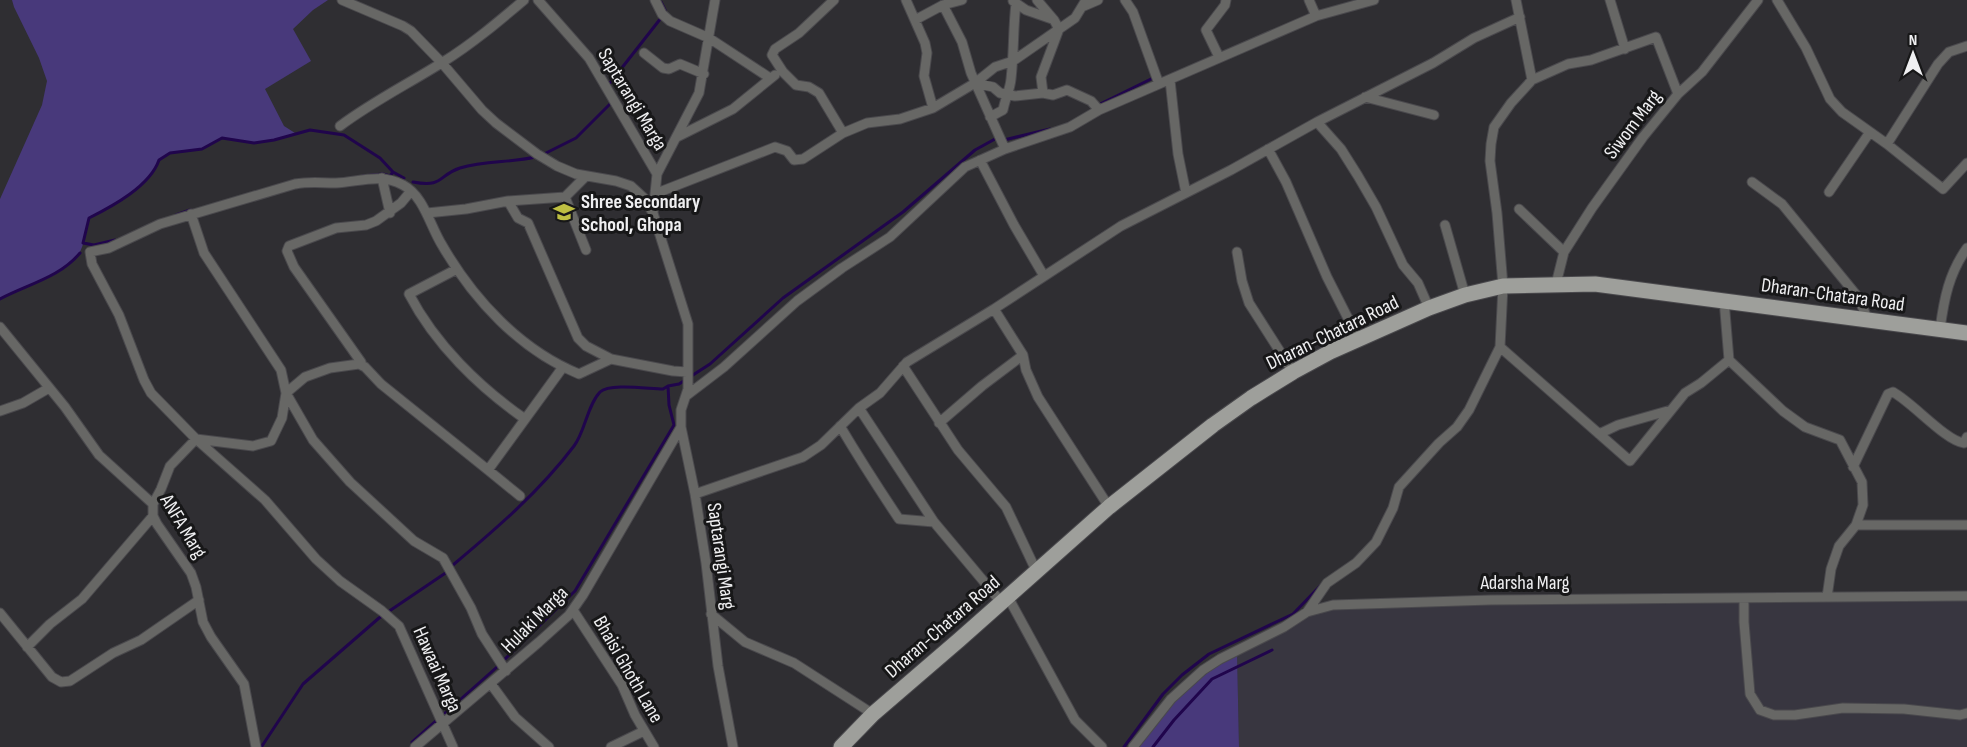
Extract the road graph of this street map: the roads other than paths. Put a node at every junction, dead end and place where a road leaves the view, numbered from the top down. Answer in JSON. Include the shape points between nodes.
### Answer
{"nodes":[{"id":1,"x":342,"y":0,"type":"edge"},
{"id":2,"x":524,"y":0,"type":"edge"},
{"id":3,"x":538,"y":0,"type":"edge"},
{"id":4,"x":655,"y":0,"type":"edge"},
{"id":5,"x":715,"y":0,"type":"edge"},
{"id":6,"x":834,"y":0,"type":"edge"},
{"id":7,"x":906,"y":0,"type":"edge"},
{"id":8,"x":962,"y":0,"type":"edge"},
{"id":9,"x":1037,"y":0,"type":"edge"},
{"id":10,"x":1098,"y":0,"type":"edge"},
{"id":11,"x":1125,"y":0,"type":"edge"},
{"id":12,"x":1226,"y":0,"type":"edge"},
{"id":13,"x":1309,"y":0,"type":"edge"},
{"id":14,"x":1374,"y":0,"type":"edge"},
{"id":15,"x":1516,"y":0,"type":"edge"},
{"id":16,"x":1610,"y":0,"type":"edge"},
{"id":17,"x":1758,"y":0,"type":"edge"},
{"id":18,"x":1777,"y":0,"type":"edge"},
{"id":19,"x":1014,"y":2,"type":"edge"},
{"id":20,"x":1085,"y":3,"type":"edge"},
{"id":21,"x":943,"y":5,"type":"junction"},
{"id":22,"x":1316,"y":16,"type":"junction"},
{"id":23,"x":1520,"y":17,"type":"junction"},
{"id":24,"x":915,"y":20,"type":"junction"},
{"id":25,"x":1054,"y":20,"type":"junction"},
{"id":26,"x":1059,"y":29,"type":"junction"},
{"id":27,"x":709,"y":38,"type":"junction"},
{"id":28,"x":1967,"y":46,"type":"edge"},
{"id":29,"x":1625,"y":49,"type":"junction"},
{"id":30,"x":644,"y":53,"type":"dead end"},
{"id":31,"x":1219,"y":57,"type":"junction"},
{"id":32,"x":1013,"y":61,"type":"junction"},
{"id":33,"x":442,"y":63,"type":"junction"},
{"id":34,"x":783,"y":72,"type":"junction"},
{"id":35,"x":704,"y":74,"type":"junction"},
{"id":36,"x":770,"y":78,"type":"junction"},
{"id":37,"x":1170,"y":80,"type":"junction"},
{"id":38,"x":1532,"y":80,"type":"junction"},
{"id":39,"x":975,"y":83,"type":"junction"},
{"id":40,"x":1159,"y":84,"type":"junction"},
{"id":41,"x":1043,"y":93,"type":"junction"},
{"id":42,"x":1678,"y":94,"type":"junction"},
{"id":43,"x":1009,"y":95,"type":"junction"},
{"id":44,"x":1365,"y":97,"type":"junction"},
{"id":45,"x":933,"y":108,"type":"junction"},
{"id":46,"x":1099,"y":110,"type":"junction"},
{"id":47,"x":1434,"y":116,"type":"dead end"},
{"id":48,"x":990,"y":117,"type":"junction"},
{"id":49,"x":1317,"y":122,"type":"junction"},
{"id":50,"x":340,"y":126,"type":"dead end"},
{"id":51,"x":1870,"y":132,"type":"junction"},
{"id":52,"x":843,"y":133,"type":"junction"},
{"id":53,"x":677,"y":137,"type":"junction"},
{"id":54,"x":1887,"y":144,"type":"junction"},
{"id":55,"x":1005,"y":149,"type":"junction"},
{"id":56,"x":1268,"y":149,"type":"junction"},
{"id":57,"x":980,"y":159,"type":"junction"},
{"id":58,"x":1967,"y":163,"type":"edge"},
{"id":59,"x":657,"y":174,"type":"junction"},
{"id":60,"x":586,"y":176,"type":"junction"},
{"id":61,"x":382,"y":178,"type":"junction"},
{"id":62,"x":1752,"y":182,"type":"dead end"},
{"id":63,"x":411,"y":191,"type":"junction"},
{"id":64,"x":1829,"y":192,"type":"dead end"},
{"id":65,"x":657,"y":193,"type":"junction"},
{"id":66,"x":1186,"y":193,"type":"junction"},
{"id":67,"x":566,"y":197,"type":"junction"},
{"id":68,"x":508,"y":201,"type":"junction"},
{"id":69,"x":1519,"y":209,"type":"dead end"},
{"id":70,"x":390,"y":213,"type":"junction"},
{"id":71,"x":427,"y":213,"type":"junction"},
{"id":72,"x":653,"y":213,"type":"junction"},
{"id":73,"x":191,"y":214,"type":"junction"},
{"id":74,"x":1445,"y":225,"type":"dead end"},
{"id":75,"x":1967,"y":248,"type":"edge"},
{"id":76,"x":586,"y":250,"type":"dead end"},
{"id":77,"x":1237,"y":252,"type":"dead end"},
{"id":78,"x":1564,"y":252,"type":"junction"},
{"id":79,"x":457,"y":269,"type":"junction"},
{"id":80,"x":1044,"y":276,"type":"junction"},
{"id":81,"x":1556,"y":284,"type":"junction"},
{"id":82,"x":1503,"y":285,"type":"junction"},
{"id":83,"x":1465,"y":295,"type":"junction"},
{"id":84,"x":1724,"y":300,"type":"junction"},
{"id":85,"x":1429,"y":308,"type":"junction"},
{"id":86,"x":994,"y":309,"type":"junction"},
{"id":87,"x":1868,"y":320,"type":"junction"},
{"id":88,"x":0,"y":327,"type":"edge"},
{"id":89,"x":1940,"y":329,"type":"junction"},
{"id":90,"x":1967,"y":333,"type":"edge"},
{"id":91,"x":1359,"y":340,"type":"junction"},
{"id":92,"x":1500,"y":347,"type":"junction"},
{"id":93,"x":1023,"y":355,"type":"junction"},
{"id":94,"x":611,"y":359,"type":"junction"},
{"id":95,"x":1728,"y":360,"type":"junction"},
{"id":96,"x":359,"y":364,"type":"junction"},
{"id":97,"x":903,"y":366,"type":"junction"},
{"id":98,"x":564,"y":368,"type":"junction"},
{"id":99,"x":1293,"y":372,"type":"junction"},
{"id":100,"x":687,"y":375,"type":"junction"},
{"id":101,"x":49,"y":388,"type":"junction"},
{"id":102,"x":286,"y":393,"type":"junction"},
{"id":103,"x":687,"y":393,"type":"junction"},
{"id":104,"x":859,"y":408,"type":"junction"},
{"id":105,"x":1671,"y":410,"type":"junction"},
{"id":106,"x":0,"y":411,"type":"edge"},
{"id":107,"x":525,"y":419,"type":"junction"},
{"id":108,"x":939,"y":423,"type":"junction"},
{"id":109,"x":681,"y":426,"type":"junction"},
{"id":110,"x":840,"y":426,"type":"junction"},
{"id":111,"x":1599,"y":434,"type":"junction"},
{"id":112,"x":1967,"y":437,"type":"edge"},
{"id":113,"x":196,"y":439,"type":"junction"},
{"id":114,"x":1853,"y":466,"type":"junction"},
{"id":115,"x":488,"y":470,"type":"junction"},
{"id":116,"x":695,"y":494,"type":"junction"},
{"id":117,"x":520,"y":496,"type":"dead end"},
{"id":118,"x":153,"y":504,"type":"junction"},
{"id":119,"x":1109,"y":507,"type":"junction"},
{"id":120,"x":153,"y":516,"type":"junction"},
{"id":121,"x":934,"y":522,"type":"junction"},
{"id":122,"x":1856,"y":525,"type":"junction"},
{"id":123,"x":1967,"y":525,"type":"edge"},
{"id":124,"x":1037,"y":570,"type":"junction"},
{"id":125,"x":1827,"y":597,"type":"junction"},
{"id":126,"x":1967,"y":597,"type":"edge"},
{"id":127,"x":1744,"y":598,"type":"junction"},
{"id":128,"x":199,"y":600,"type":"junction"},
{"id":129,"x":1004,"y":600,"type":"junction"},
{"id":130,"x":573,"y":610,"type":"junction"},
{"id":131,"x":1307,"y":612,"type":"junction"},
{"id":132,"x":0,"y":613,"type":"edge"},
{"id":133,"x":711,"y":614,"type":"junction"},
{"id":134,"x":27,"y":646,"type":"junction"},
{"id":135,"x":506,"y":671,"type":"junction"},
{"id":136,"x":491,"y":684,"type":"junction"},
{"id":137,"x":873,"y":714,"type":"junction"},
{"id":138,"x":1963,"y":714,"type":"edge"},
{"id":139,"x":443,"y":723,"type":"junction"},
{"id":140,"x":1967,"y":724,"type":"edge"},
{"id":141,"x":644,"y":731,"type":"junction"},
{"id":142,"x":845,"y":746,"type":"edge"},
{"id":143,"x":256,"y":747,"type":"edge"},
{"id":144,"x":415,"y":747,"type":"edge"},
{"id":145,"x":453,"y":747,"type":"edge"},
{"id":146,"x":549,"y":747,"type":"edge"},
{"id":147,"x":611,"y":747,"type":"edge"},
{"id":148,"x":654,"y":747,"type":"edge"},
{"id":149,"x":733,"y":747,"type":"edge"},
{"id":150,"x":1102,"y":747,"type":"edge"},
{"id":151,"x":1133,"y":747,"type":"edge"}],
"edges":[{"from":1,"to":33,"type":"street","via":[[403,26]]},
{"from":2,"to":33,"type":"street"},
{"from":3,"to":59,"type":"street","name":"Saptarangi Marga","via":[[589,58]]},
{"from":4,"to":27,"type":"street","via":[[670,21]]},
{"from":5,"to":27,"type":"street"},
{"from":6,"to":34,"type":"street","via":[[799,33],[775,49],[772,55]]},
{"from":7,"to":24,"type":"street"},
{"from":8,"to":21,"type":"street"},
{"from":9,"to":25,"type":"street"},
{"from":10,"to":20,"type":"street"},
{"from":11,"to":40,"type":"street"},
{"from":12,"to":31,"type":"street","via":[[1206,30]]},
{"from":13,"to":22,"type":"street"},
{"from":14,"to":22,"type":"street"},
{"from":15,"to":23,"type":"street"},
{"from":16,"to":29,"type":"street"},
{"from":17,"to":42,"type":"street","name":"Siwom Marg","via":[[1702,72]]},
{"from":18,"to":51,"type":"street","via":[[1830,99]]},
{"from":19,"to":25,"type":"street"},
{"from":19,"to":32,"type":"street"},
{"from":20,"to":26,"type":"street","via":[[1076,18]]},
{"from":21,"to":24,"type":"street"},
{"from":21,"to":39,"type":"street","via":[[962,42]]},
{"from":22,"to":31,"type":"street"},
{"from":23,"to":38,"type":"street"},
{"from":23,"to":44,"type":"street"},
{"from":24,"to":45,"type":"street","via":[[925,43],[924,76]]},
{"from":25,"to":26,"type":"street"},
{"from":26,"to":32,"type":"street"},
{"from":26,"to":41,"type":"street","via":[[1041,76]]},
{"from":27,"to":35,"type":"street"},
{"from":27,"to":36,"type":"street"},
{"from":28,"to":54,"type":"street","via":[[1949,52],[1938,64]]},
{"from":29,"to":38,"type":"street","via":[[1568,64]]},
{"from":29,"to":42,"type":"street","via":[[1656,37]]},
{"from":30,"to":35,"type":"street","via":[[663,68],[680,64]]},
{"from":31,"to":37,"type":"street"},
{"from":32,"to":39,"type":"street","via":[[995,67]]},
{"from":32,"to":43,"type":"street"},
{"from":33,"to":50,"type":"street"},
{"from":33,"to":60,"type":"street","via":[[482,110],[541,156]]},
{"from":34,"to":36,"type":"street"},
{"from":34,"to":52,"type":"street","via":[[796,85],[819,93]]},
{"from":35,"to":53,"type":"street"},
{"from":36,"to":53,"type":"street","via":[[733,109]]},
{"from":37,"to":40,"type":"street"},
{"from":37,"to":66,"type":"street"},
{"from":38,"to":82,"type":"street","via":[[1494,127],[1491,144]]},
{"from":39,"to":43,"type":"street"},
{"from":39,"to":45,"type":"street"},
{"from":39,"to":48,"type":"street"},
{"from":40,"to":46,"type":"street"},
{"from":41,"to":43,"type":"street"},
{"from":41,"to":46,"type":"street","via":[[1053,95],[1067,90],[1091,101]]},
{"from":42,"to":78,"type":"street","name":"Siwom Marg","via":[[1630,154]]},
{"from":43,"to":48,"type":"street","via":[[1003,110]]},
{"from":44,"to":47,"type":"street"},
{"from":44,"to":49,"type":"street"},
{"from":45,"to":52,"type":"street","via":[[900,119],[867,123]]},
{"from":46,"to":55,"type":"street","via":[[1070,127]]},
{"from":48,"to":55,"type":"street"},
{"from":49,"to":56,"type":"street"},
{"from":49,"to":85,"type":"street","via":[[1358,176]]},
{"from":51,"to":54,"type":"street"},
{"from":51,"to":64,"type":"street"},
{"from":52,"to":65,"type":"street","via":[[803,159],[794,159],[775,147]]},
{"from":53,"to":59,"type":"street"},
{"from":54,"to":58,"type":"street","via":[[1943,189]]},
{"from":55,"to":57,"type":"street"},
{"from":56,"to":66,"type":"street"},
{"from":56,"to":91,"type":"street"},
{"from":57,"to":80,"type":"street"},
{"from":57,"to":103,"type":"street","via":[[966,167],[890,237],[797,301],[724,367]]},
{"from":59,"to":65,"type":"street","name":"Saptarangi Marga"},
{"from":60,"to":67,"type":"street"},
{"from":60,"to":72,"type":"street","via":[[631,186]]},
{"from":61,"to":63,"type":"street","via":[[405,185]]},
{"from":61,"to":70,"type":"street"},
{"from":61,"to":73,"type":"street","via":[[295,184]]},
{"from":62,"to":87,"type":"street","via":[[1782,204],[1858,297]]},
{"from":63,"to":70,"type":"street"},
{"from":63,"to":71,"type":"street"},
{"from":65,"to":72,"type":"street","name":"Saptarangi Marga"},
{"from":66,"to":80,"type":"street","via":[[1121,226]]},
{"from":67,"to":68,"type":"street"},
{"from":67,"to":76,"type":"street"},
{"from":68,"to":71,"type":"street"},
{"from":68,"to":94,"type":"street","via":[[518,218],[528,224],[578,338]]},
{"from":69,"to":78,"type":"street"},
{"from":70,"to":96,"type":"street","via":[[366,225],[336,228],[289,246],[287,251]]},
{"from":71,"to":79,"type":"street"},
{"from":72,"to":100,"type":"street","name":"Saptarangi Marga","via":[[688,324]]},
{"from":73,"to":102,"type":"street","via":[[204,253],[281,370]]},
{"from":73,"to":113,"type":"street","via":[[90,252],[144,380]]},
{"from":74,"to":83,"type":"street"},
{"from":75,"to":89,"type":"street","via":[[1949,279]]},
{"from":77,"to":99,"type":"street","via":[[1249,303]]},
{"from":78,"to":81,"type":"street","name":"Siwom Marg"},
{"from":79,"to":98,"type":"street","via":[[500,321]]},
{"from":79,"to":107,"type":"street","via":[[409,294],[452,354]]},
{"from":80,"to":86,"type":"street"},
{"from":81,"to":82,"type":"main road","name":"Dharan-Chatara Road"},
{"from":81,"to":84,"type":"main road","name":"Dharan-Chatara Road","via":[[1595,284]]},
{"from":82,"to":83,"type":"main road","name":"Dharan-Chatara Road"},
{"from":82,"to":92,"type":"street"},
{"from":83,"to":85,"type":"main road","name":"Dharan-Chatara Road"},
{"from":84,"to":87,"type":"main road","name":"Dharan-Chatara Road"},
{"from":84,"to":95,"type":"street"},
{"from":85,"to":91,"type":"main road","name":"Dharan-Chatara Road"},
{"from":86,"to":93,"type":"street"},
{"from":86,"to":97,"type":"street"},
{"from":87,"to":89,"type":"main road","name":"Dharan-Chatara Road"},
{"from":88,"to":101,"type":"street","name":"ANFA Marg"},
{"from":89,"to":90,"type":"main road","name":"Dharan-Chatara Road"},
{"from":91,"to":99,"type":"main road","name":"Dharan-Chatara Road"},
{"from":92,"to":111,"type":"street"},
{"from":92,"to":131,"type":"street","via":[[1469,410],[1399,487],[1376,542],[1328,583]]},
{"from":93,"to":108,"type":"street"},
{"from":93,"to":119,"type":"street","via":[[1038,397]]},
{"from":94,"to":98,"type":"street","via":[[579,374]]},
{"from":94,"to":100,"type":"street"},
{"from":95,"to":105,"type":"street","via":[[1685,393]]},
{"from":95,"to":114,"type":"street","via":[[1784,411],[1805,426],[1840,440]]},
{"from":96,"to":102,"type":"street","via":[[305,376]]},
{"from":96,"to":115,"type":"street"},
{"from":97,"to":104,"type":"street","via":[[880,393]]},
{"from":97,"to":108,"type":"street"},
{"from":98,"to":107,"type":"street"},
{"from":99,"to":119,"type":"main road","name":"Dharan-Chatara Road","via":[[1221,419]]},
{"from":100,"to":103,"type":"street","name":"Saptarangi Marg"},
{"from":101,"to":106,"type":"street"},
{"from":101,"to":118,"type":"street","name":"ANFA Marg","via":[[99,455]]},
{"from":102,"to":113,"type":"street","via":[[282,418],[271,441],[252,446]]},
{"from":102,"to":135,"type":"street","via":[[313,440],[351,482],[414,541],[443,558]]},
{"from":103,"to":109,"type":"street","name":"Saptarangi Marg"},
{"from":104,"to":110,"type":"street"},
{"from":104,"to":121,"type":"street"},
{"from":105,"to":111,"type":"street"},
{"from":105,"to":111,"type":"street","via":[[1630,461]]},
{"from":107,"to":115,"type":"street"},
{"from":108,"to":124,"type":"street","via":[[1006,507]]},
{"from":109,"to":116,"type":"street","name":"Saptarangi Marg"},
{"from":109,"to":130,"type":"street","name":"Hulaki Marga"},
{"from":110,"to":116,"type":"street","via":[[803,458]]},
{"from":110,"to":121,"type":"street","via":[[899,519]]},
{"from":112,"to":114,"type":"street","via":[[1964,443],[1950,437],[1893,392],[1888,394]]},
{"from":113,"to":118,"type":"street","via":[[170,466]]},
{"from":113,"to":139,"type":"street","name":"Hawaai Marga","via":[[265,500],[316,559],[399,626]]},
{"from":114,"to":122,"type":"street","via":[[1863,492]]},
{"from":115,"to":117,"type":"street"},
{"from":116,"to":133,"type":"street","name":"Saptarangi Marg"},
{"from":118,"to":120,"type":"street","name":"ANFA Marg"},
{"from":119,"to":124,"type":"main road","name":"Dharan-Chatara Road"},
{"from":120,"to":128,"type":"street","name":"ANFA Marg","via":[[191,573]]},
{"from":120,"to":134,"type":"street","via":[[82,599]]},
{"from":121,"to":129,"type":"street"},
{"from":122,"to":123,"type":"street"},
{"from":122,"to":125,"type":"street","via":[[1839,546]]},
{"from":124,"to":129,"type":"main road","name":"Dharan-Chatara Road"},
{"from":125,"to":126,"type":"street","name":"Adarsha Marg"},
{"from":125,"to":127,"type":"street","name":"Adarsha Marg"},
{"from":127,"to":131,"type":"street","name":"Adarsha Marg","via":[[1355,603]]},
{"from":127,"to":138,"type":"street","via":[[1750,694],[1760,710],[1774,715],[1843,708]]},
{"from":128,"to":134,"type":"street","via":[[70,681],[52,677]]},
{"from":128,"to":143,"type":"street","name":"ANFA Marg","via":[[211,637],[244,684]]},
{"from":129,"to":137,"type":"main road","name":"Dharan-Chatara Road"},
{"from":129,"to":150,"type":"street","via":[[1075,720]]},
{"from":130,"to":135,"type":"street","name":"Hulaki Marga"},
{"from":130,"to":141,"type":"street","name":"Bhaisi Ghoth Lane","via":[[622,685]]},
{"from":131,"to":151,"type":"street","name":"Adarsha Marg","via":[[1203,670],[1172,699]]},
{"from":132,"to":134,"type":"street"},
{"from":133,"to":137,"type":"street","via":[[745,642],[794,663]]},
{"from":133,"to":149,"type":"street","name":"Saptarangi Marg"},
{"from":135,"to":136,"type":"street","name":"Hulaki Marga"},
{"from":136,"to":139,"type":"street","name":"Hulaki Marga"},
{"from":136,"to":146,"type":"street","via":[[515,717]]},
{"from":137,"to":142,"type":"main road","name":"Dharan-Chatara Road"},
{"from":138,"to":140,"type":"street"},
{"from":139,"to":144,"type":"street","name":"Hulaki Marga"},
{"from":139,"to":145,"type":"street","name":"Hawaai Marga"},
{"from":141,"to":147,"type":"street"},
{"from":141,"to":148,"type":"street","name":"Bhaisi Ghoth Lane"}]}
